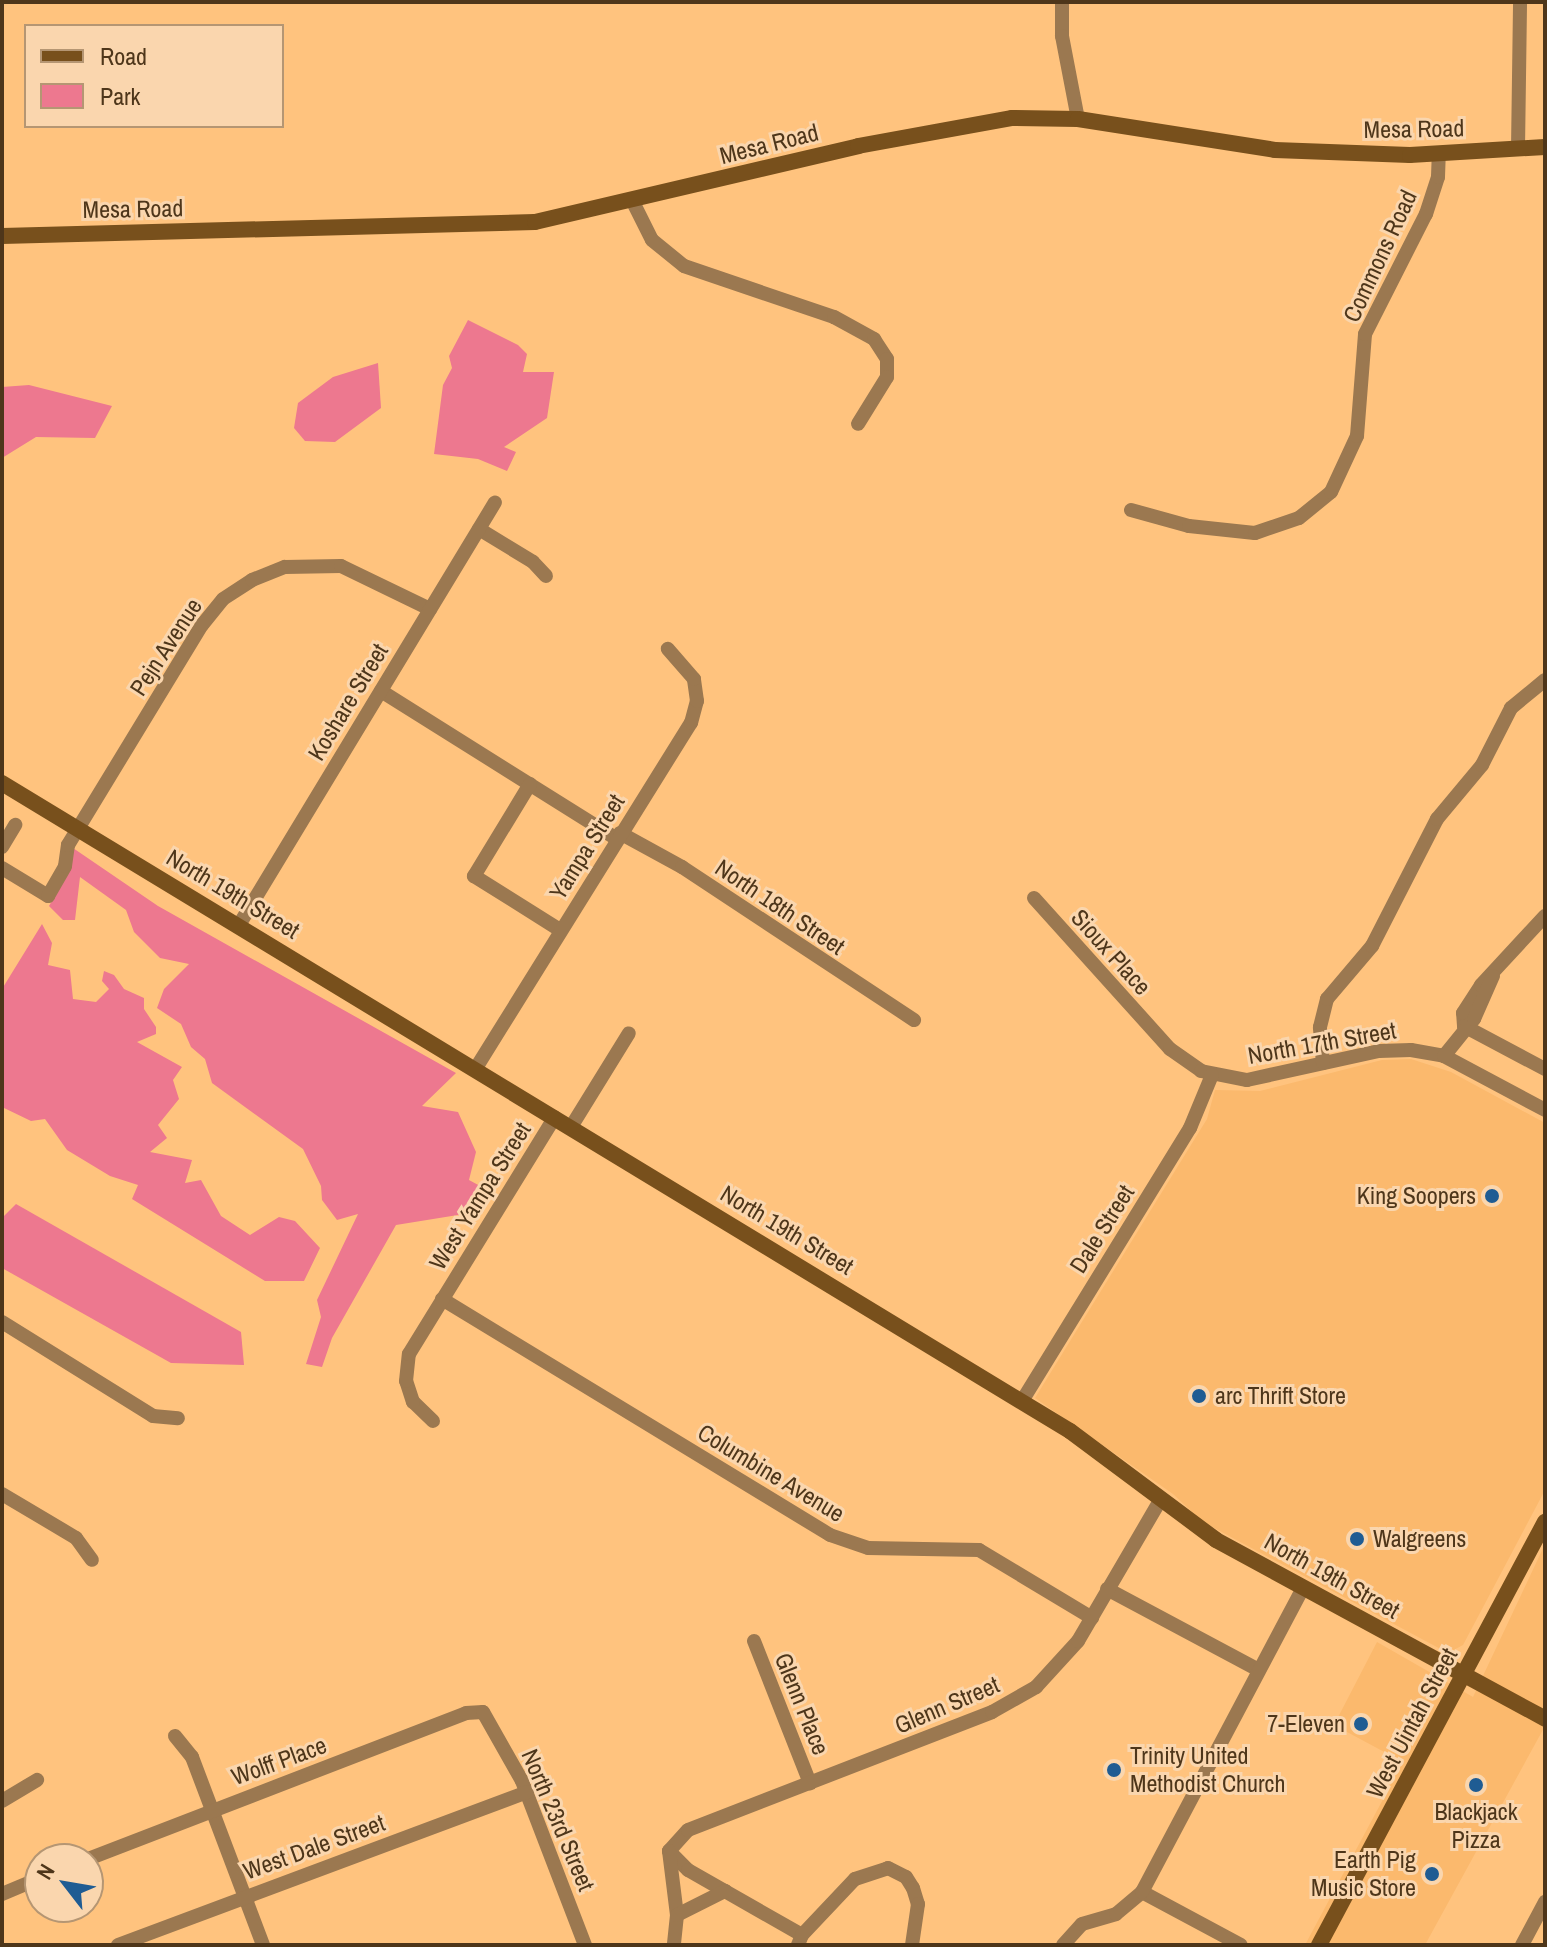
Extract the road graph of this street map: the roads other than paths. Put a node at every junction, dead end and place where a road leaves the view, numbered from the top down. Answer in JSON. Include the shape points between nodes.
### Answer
{"nodes":[{"id":1,"x":1062,"y":2,"type":"edge"},
{"id":2,"x":1520,"y":2,"type":"edge"},
{"id":3,"x":1078,"y":119,"type":"junction"},
{"id":4,"x":1545,"y":147,"type":"edge"},
{"id":5,"x":1518,"y":149,"type":"junction"},
{"id":6,"x":1439,"y":154,"type":"junction"},
{"id":7,"x":633,"y":202,"type":"junction"},
{"id":8,"x":2,"y":236,"type":"edge"},
{"id":9,"x":858,"y":424,"type":"dead end"},
{"id":10,"x":495,"y":503,"type":"dead end"},
{"id":11,"x":1131,"y":510,"type":"dead end"},
{"id":12,"x":479,"y":529,"type":"junction"},
{"id":13,"x":546,"y":576,"type":"dead end"},
{"id":14,"x":430,"y":609,"type":"junction"},
{"id":15,"x":668,"y":649,"type":"dead end"},
{"id":16,"x":1545,"y":680,"type":"edge"},
{"id":17,"x":381,"y":691,"type":"junction"},
{"id":18,"x":2,"y":783,"type":"edge"},
{"id":19,"x":530,"y":784,"type":"junction"},
{"id":20,"x":15,"y":825,"type":"dead end"},
{"id":21,"x":79,"y":830,"type":"junction"},
{"id":22,"x":619,"y":836,"type":"junction"},
{"id":23,"x":2,"y":847,"type":"edge"},
{"id":24,"x":2,"y":868,"type":"edge"},
{"id":25,"x":1034,"y":898,"type":"dead end"},
{"id":26,"x":1545,"y":916,"type":"edge"},
{"id":27,"x":239,"y":925,"type":"junction"},
{"id":28,"x":560,"y":930,"type":"junction"},
{"id":29,"x":914,"y":1020,"type":"dead end"},
{"id":30,"x":1464,"y":1026,"type":"junction"},
{"id":31,"x":629,"y":1033,"type":"dead end"},
{"id":32,"x":1155,"y":1034,"type":"joint"},
{"id":33,"x":1444,"y":1056,"type":"junction"},
{"id":34,"x":1323,"y":1063,"type":"junction"},
{"id":35,"x":476,"y":1068,"type":"junction"},
{"id":36,"x":1545,"y":1069,"type":"edge"},
{"id":37,"x":1212,"y":1075,"type":"junction"},
{"id":38,"x":1545,"y":1110,"type":"edge"},
{"id":39,"x":555,"y":1117,"type":"junction"},
{"id":40,"x":571,"y":1127,"type":"junction"},
{"id":41,"x":442,"y":1299,"type":"junction"},
{"id":42,"x":2,"y":1322,"type":"edge"},
{"id":43,"x":1022,"y":1401,"type":"junction"},
{"id":44,"x":612,"y":1402,"type":"joint"},
{"id":45,"x":178,"y":1418,"type":"dead end"},
{"id":46,"x":433,"y":1421,"type":"dead end"},
{"id":47,"x":4,"y":1499,"type":"edge"},
{"id":48,"x":1161,"y":1499,"type":"junction"},
{"id":49,"x":1545,"y":1522,"type":"edge"},
{"id":50,"x":92,"y":1560,"type":"dead end"},
{"id":51,"x":1303,"y":1588,"type":"junction"},
{"id":52,"x":1107,"y":1589,"type":"junction"},
{"id":53,"x":1092,"y":1618,"type":"junction"},
{"id":54,"x":754,"y":1641,"type":"dead end"},
{"id":55,"x":1259,"y":1670,"type":"junction"},
{"id":56,"x":1465,"y":1676,"type":"junction"},
{"id":57,"x":487,"y":1714,"type":"joint"},
{"id":58,"x":1545,"y":1719,"type":"edge"},
{"id":59,"x":175,"y":1736,"type":"dead end"},
{"id":60,"x":37,"y":1780,"type":"dead end"},
{"id":61,"x":810,"y":1783,"type":"junction"},
{"id":62,"x":527,"y":1792,"type":"junction"},
{"id":63,"x":2,"y":1801,"type":"edge"},
{"id":64,"x":213,"y":1809,"type":"junction"},
{"id":65,"x":669,"y":1851,"type":"junction"},
{"id":66,"x":104,"y":1853,"type":"edge"},
{"id":67,"x":24,"y":1885,"type":"edge"},
{"id":68,"x":725,"y":1891,"type":"junction"},
{"id":69,"x":1142,"y":1892,"type":"junction"},
{"id":70,"x":2,"y":1894,"type":"edge"},
{"id":71,"x":244,"y":1896,"type":"junction"},
{"id":72,"x":1543,"y":1910,"type":"edge"},
{"id":73,"x":677,"y":1915,"type":"junction"},
{"id":74,"x":800,"y":1940,"type":"edge"},
{"id":75,"x":118,"y":1945,"type":"edge"},
{"id":76,"x":263,"y":1945,"type":"edge"},
{"id":77,"x":585,"y":1945,"type":"edge"},
{"id":78,"x":674,"y":1945,"type":"edge"},
{"id":79,"x":912,"y":1945,"type":"edge"},
{"id":80,"x":1063,"y":1945,"type":"edge"},
{"id":81,"x":1241,"y":1945,"type":"edge"},
{"id":82,"x":1319,"y":1945,"type":"edge"},
{"id":83,"x":1522,"y":1945,"type":"edge"}],
"edges":[{"from":1,"to":3,"type":"street","via":[[1062,36]]},
{"from":2,"to":5,"type":"street","via":[[1524,57]]},
{"from":3,"to":6,"type":"main road","name":"Mesa Road","via":[[1228,146]]},
{"from":3,"to":7,"type":"main road","name":"Mesa Road","via":[[1012,118],[944,128]]},
{"from":4,"to":5,"type":"main road","name":"Mesa Road"},
{"from":5,"to":6,"type":"main road","name":"Mesa Road"},
{"from":6,"to":11,"type":"street","name":"Commons Road","via":[[1426,214],[1365,334],[1357,436],[1331,492],[1299,518],[1255,533],[1189,526]]},
{"from":7,"to":8,"type":"main road","name":"Mesa Road","via":[[484,227]]},
{"from":7,"to":9,"type":"street","via":[[652,240],[684,266],[834,317],[874,339],[885,353],[888,374]]},
{"from":10,"to":12,"type":"street","name":"Koshare Street"},
{"from":12,"to":13,"type":"street"},
{"from":12,"to":14,"type":"street","name":"Koshare Street"},
{"from":14,"to":17,"type":"street","name":"Koshare Street"},
{"from":14,"to":21,"type":"street","name":"Pejn Avenue","via":[[341,566],[285,567],[235,590],[202,625]]},
{"from":15,"to":22,"type":"street","name":"Yampa Street","via":[[694,679],[694,716]]},
{"from":16,"to":34,"type":"street","via":[[1511,708],[1482,765],[1437,819],[1372,946],[1325,1005],[1320,1027]]},
{"from":17,"to":19,"type":"street","name":"North 18th Street"},
{"from":17,"to":27,"type":"street","name":"Koshare Street"},
{"from":18,"to":21,"type":"main road","name":"North 19th Street"},
{"from":19,"to":22,"type":"street","name":"North 18th Street"},
{"from":19,"to":28,"type":"street","via":[[474,876]]},
{"from":20,"to":23,"type":"street"},
{"from":21,"to":24,"type":"street","name":"Pejn Avenue","via":[[48,896]]},
{"from":21,"to":27,"type":"main road","name":"North 19th Street"},
{"from":22,"to":28,"type":"street","name":"Yampa Street"},
{"from":22,"to":29,"type":"street","name":"North 18th Street","via":[[690,873]]},
{"from":25,"to":32,"type":"street","name":"Sioux Place"},
{"from":26,"to":30,"type":"street","via":[[1515,944],[1474,1019]]},
{"from":27,"to":35,"type":"main road","name":"North 19th Street"},
{"from":28,"to":35,"type":"street","name":"Yampa Street"},
{"from":30,"to":33,"type":"street"},
{"from":30,"to":36,"type":"street"},
{"from":31,"to":40,"type":"street"},
{"from":32,"to":37,"type":"street","name":"North 17th Street","via":[[1180,1057]]},
{"from":33,"to":34,"type":"street","name":"North 17th Street","via":[[1397,1049]]},
{"from":33,"to":38,"type":"street","name":"North 17th Street"},
{"from":34,"to":37,"type":"street","name":"North 17th Street","via":[[1270,1078]]},
{"from":35,"to":39,"type":"main road","name":"North 19th Street"},
{"from":37,"to":43,"type":"street","name":"Dale Street","via":[[1190,1128]]},
{"from":39,"to":40,"type":"main road","name":"North 19th Street"},
{"from":39,"to":41,"type":"street","name":"West Yampa Street"},
{"from":40,"to":43,"type":"main road","name":"North 19th Street"},
{"from":41,"to":44,"type":"street","name":"West Yampa Street"},
{"from":41,"to":46,"type":"street","name":"West Yampa Street","via":[[406,1368],[413,1402]]},
{"from":42,"to":45,"type":"street","via":[[153,1416]]},
{"from":43,"to":48,"type":"main road","name":"North 19th Street","via":[[1106,1455]]},
{"from":44,"to":53,"type":"street","name":"Columbine Avenue","via":[[843,1542],[868,1548],[979,1550]]},
{"from":47,"to":50,"type":"street","via":[[76,1538]]},
{"from":48,"to":51,"type":"main road","name":"North 19th Street","via":[[1216,1540]]},
{"from":48,"to":52,"type":"street","name":"Glenn Street"},
{"from":49,"to":56,"type":"main road","name":"West Uintah Street"},
{"from":51,"to":55,"type":"street"},
{"from":51,"to":56,"type":"main road","name":"North 19th Street"},
{"from":52,"to":53,"type":"street","name":"Glenn Street"},
{"from":52,"to":55,"type":"street"},
{"from":53,"to":61,"type":"street","name":"Glenn Street","via":[[1060,1665],[1023,1696]]},
{"from":54,"to":61,"type":"street","name":"Glenn Place"},
{"from":55,"to":69,"type":"street"},
{"from":56,"to":58,"type":"main road","name":"North 19th Street"},
{"from":56,"to":82,"type":"main road","name":"West Uintah Street"},
{"from":57,"to":62,"type":"street","name":"North 23rd Street"},
{"from":57,"to":64,"type":"street","name":"Wolff Place","via":[[466,1713]]},
{"from":59,"to":64,"type":"street","via":[[192,1757]]},
{"from":60,"to":63,"type":"street"},
{"from":61,"to":65,"type":"street","name":"Glenn Street","via":[[688,1830]]},
{"from":62,"to":71,"type":"street","name":"West Dale Street"},
{"from":62,"to":77,"type":"street","name":"North 23rd Street"},
{"from":64,"to":66,"type":"street","name":"Wolff Place"},
{"from":64,"to":71,"type":"street"},
{"from":65,"to":68,"type":"street","via":[[688,1870]]},
{"from":65,"to":73,"type":"street"},
{"from":67,"to":70,"type":"street"},
{"from":68,"to":73,"type":"street"},
{"from":68,"to":74,"type":"street"},
{"from":69,"to":80,"type":"street","via":[[1116,1914],[1082,1924]]},
{"from":69,"to":81,"type":"street"},
{"from":71,"to":75,"type":"street","name":"West Dale Street"},
{"from":71,"to":76,"type":"street"},
{"from":72,"to":83,"type":"street"},
{"from":73,"to":78,"type":"street"},
{"from":74,"to":79,"type":"street","via":[[855,1879],[888,1868],[906,1877],[918,1904]]}]}
